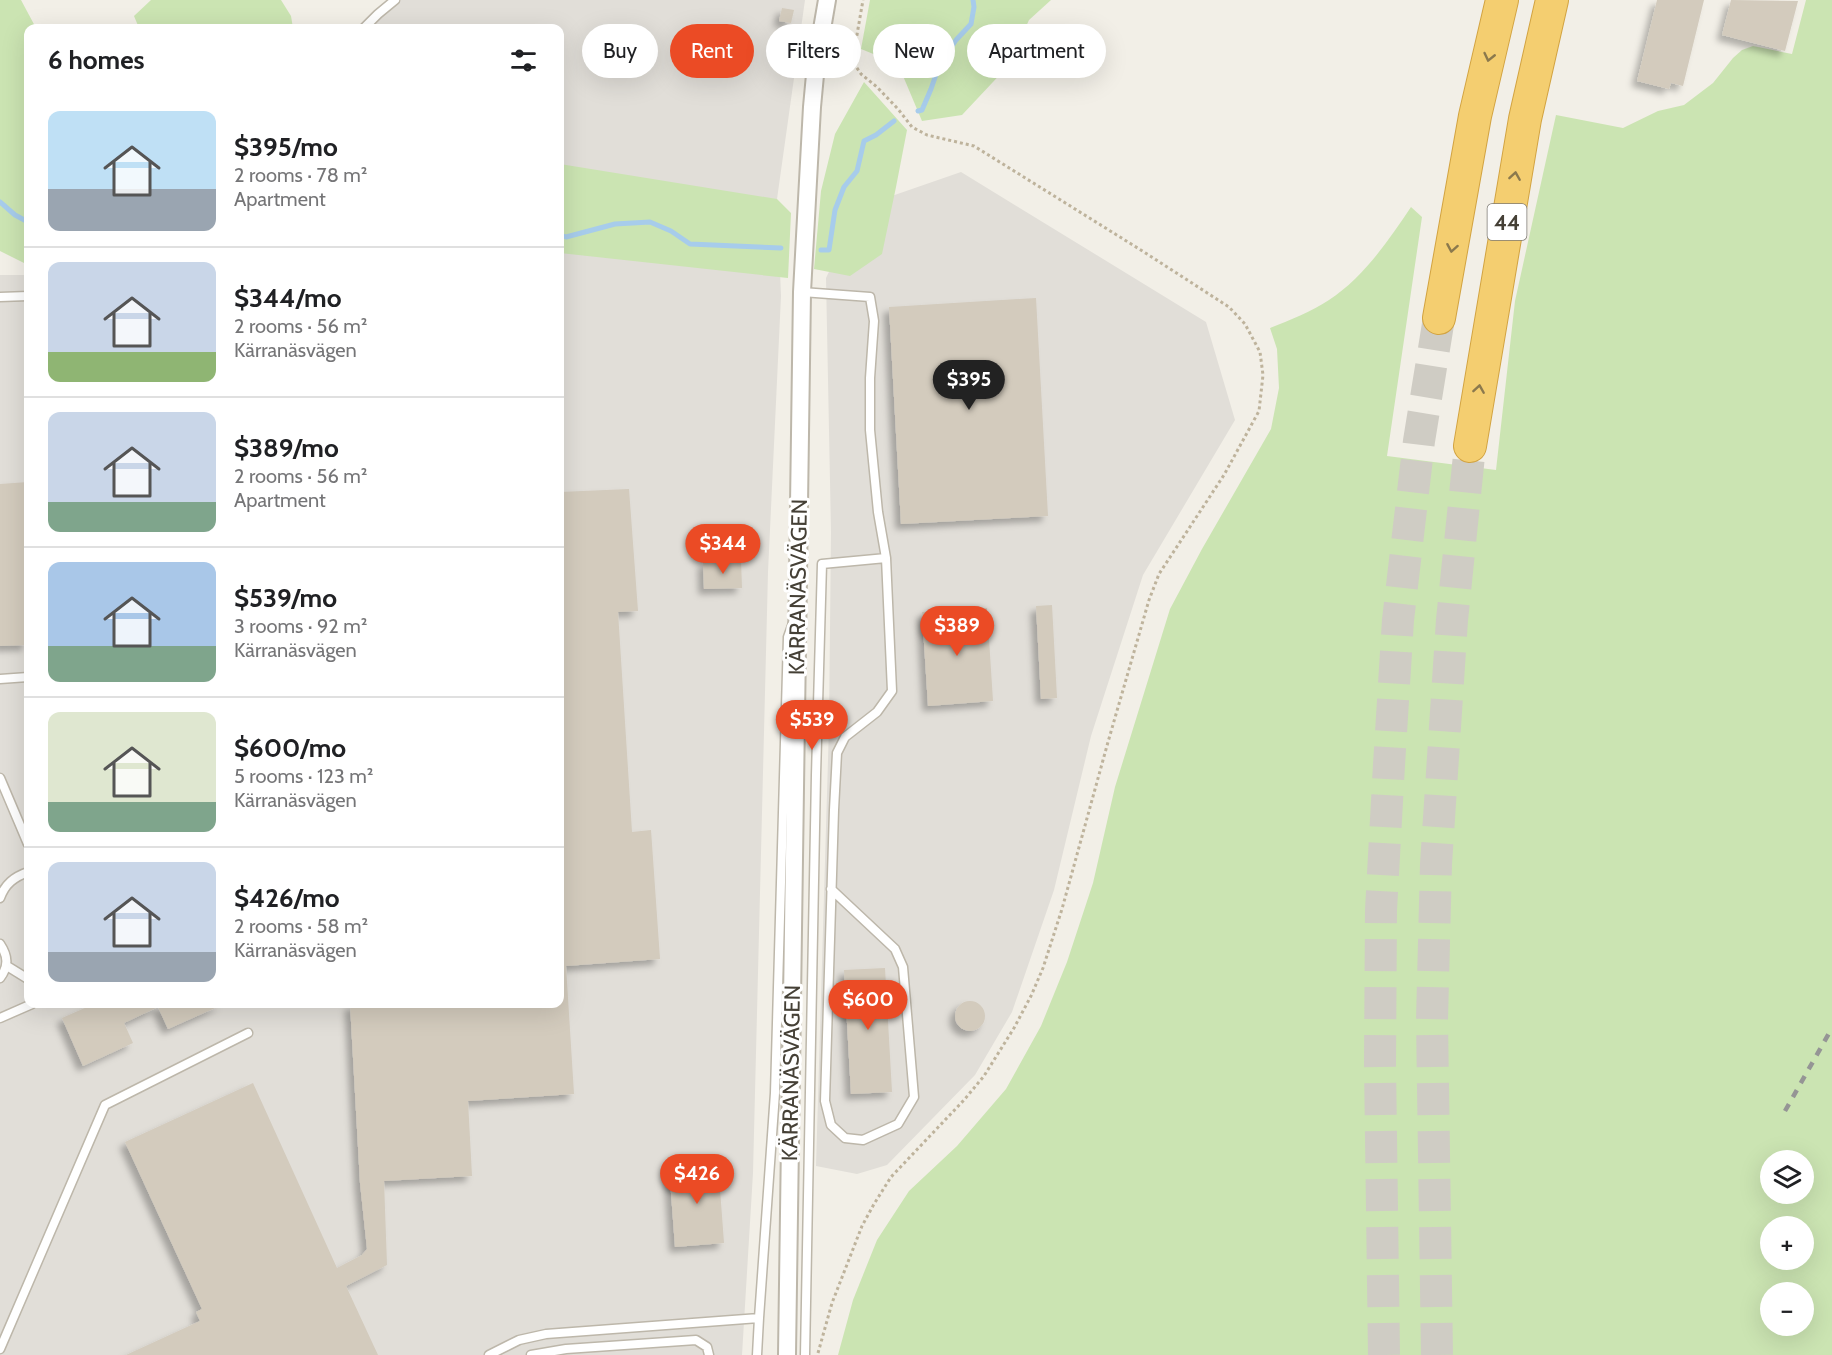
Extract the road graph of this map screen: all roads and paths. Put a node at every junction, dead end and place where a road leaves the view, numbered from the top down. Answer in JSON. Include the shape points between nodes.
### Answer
{"nodes":[{"id":1,"x":395,"y":0,"type":"edge"},
{"id":2,"x":827,"y":0,"type":"edge"},
{"id":3,"x":863,"y":0,"type":"edge"},
{"id":4,"x":1502,"y":0,"type":"edge"},
{"id":5,"x":1552,"y":0,"type":"edge"},
{"id":6,"x":368,"y":24,"type":"edge"},
{"id":7,"x":823,"y":24,"type":"edge"},
{"id":8,"x":859,"y":24,"type":"edge"},
{"id":9,"x":861,"y":74,"type":"edge"},
{"id":10,"x":815,"y":78,"type":"edge"},
{"id":11,"x":802,"y":292,"type":"junction"},
{"id":12,"x":24,"y":296,"type":"edge"},
{"id":13,"x":0,"y":297,"type":"edge"},
{"id":14,"x":1439,"y":318,"type":"tunnel mouth"},
{"id":15,"x":1470,"y":446,"type":"tunnel mouth"},
{"id":16,"x":886,"y":558,"type":"junction"},
{"id":17,"x":797,"y":614,"type":"junction"},
{"id":18,"x":24,"y":677,"type":"edge"},
{"id":19,"x":0,"y":679,"type":"edge"},
{"id":20,"x":0,"y":778,"type":"edge"},
{"id":21,"x":24,"y":835,"type":"edge"},
{"id":22,"x":24,"y":874,"type":"edge"},
{"id":23,"x":831,"y":889,"type":"junction"},
{"id":24,"x":0,"y":898,"type":"edge"},
{"id":25,"x":0,"y":944,"type":"edge"},
{"id":26,"x":7,"y":966,"type":"junction"},
{"id":27,"x":24,"y":977,"type":"edge"},
{"id":28,"x":0,"y":978,"type":"edge"},
{"id":29,"x":24,"y":1008,"type":"edge"},
{"id":30,"x":0,"y":1018,"type":"edge"},
{"id":31,"x":248,"y":1033,"type":"dead end"},
{"id":32,"x":759,"y":1318,"type":"junction"},
{"id":33,"x":0,"y":1349,"type":"edge"},
{"id":34,"x":489,"y":1355,"type":"edge"},
{"id":35,"x":531,"y":1355,"type":"edge"},
{"id":36,"x":709,"y":1355,"type":"edge"},
{"id":37,"x":757,"y":1355,"type":"edge"},
{"id":38,"x":787,"y":1355,"type":"edge"},
{"id":39,"x":805,"y":1355,"type":"edge"},
{"id":40,"x":818,"y":1355,"type":"edge"}],
"edges":[{"from":1,"to":6,"type":"lane"},
{"from":2,"to":7,"type":"street","name":"KÄRRANÄSVÄGEN"},
{"from":3,"to":8,"type":"path"},
{"from":4,"to":14,"type":"highway","number":"44","one_way":true,"via":[[1475,116]]},
{"from":15,"to":5,"type":"highway","number":"44","one_way":true,"via":[[1525,119]]},
{"from":9,"to":40,"type":"path","via":[[912,128],[974,146],[1229,307],[1245,324],[1260,352],[1263,375],[1259,411],[1244,441],[1159,574],[1149,600],[1062,909],[1031,996],[984,1076],[891,1177],[874,1204],[831,1303]]},
{"from":10,"to":11,"type":"street","name":"KÄRRANÄSVÄGEN"},
{"from":11,"to":16,"type":"lane","via":[[870,297],[874,321],[870,430]]},
{"from":11,"to":17,"type":"street","name":"KÄRRANÄSVÄGEN"},
{"from":12,"to":13,"type":"lane"},
{"from":16,"to":23,"type":"lane","via":[[892,691],[878,712],[845,737],[837,753]]},
{"from":16,"to":39,"type":"lane","via":[[822,564]]},
{"from":17,"to":32,"type":"lane","via":[[788,637],[775,1093]]},
{"from":17,"to":38,"type":"street","name":"KÄRRANÄSVÄGEN"},
{"from":18,"to":19,"type":"lane"},
{"from":20,"to":21,"type":"lane"},
{"from":22,"to":24,"type":"lane","via":[[4,888]]},
{"from":23,"to":23,"type":"lane","via":[[825,1101],[831,1125],[845,1138],[863,1140],[898,1124],[914,1097],[903,967],[895,949]]},
{"from":25,"to":26,"type":"lane"},
{"from":26,"to":27,"type":"lane"},
{"from":26,"to":28,"type":"lane"},
{"from":29,"to":30,"type":"lane"},
{"from":31,"to":33,"type":"lane","via":[[105,1105]]},
{"from":32,"to":34,"type":"lane","via":[[546,1334],[519,1340]]},
{"from":32,"to":37,"type":"lane"},
{"from":35,"to":36,"type":"lane","via":[[696,1340],[707,1347]]}]}
